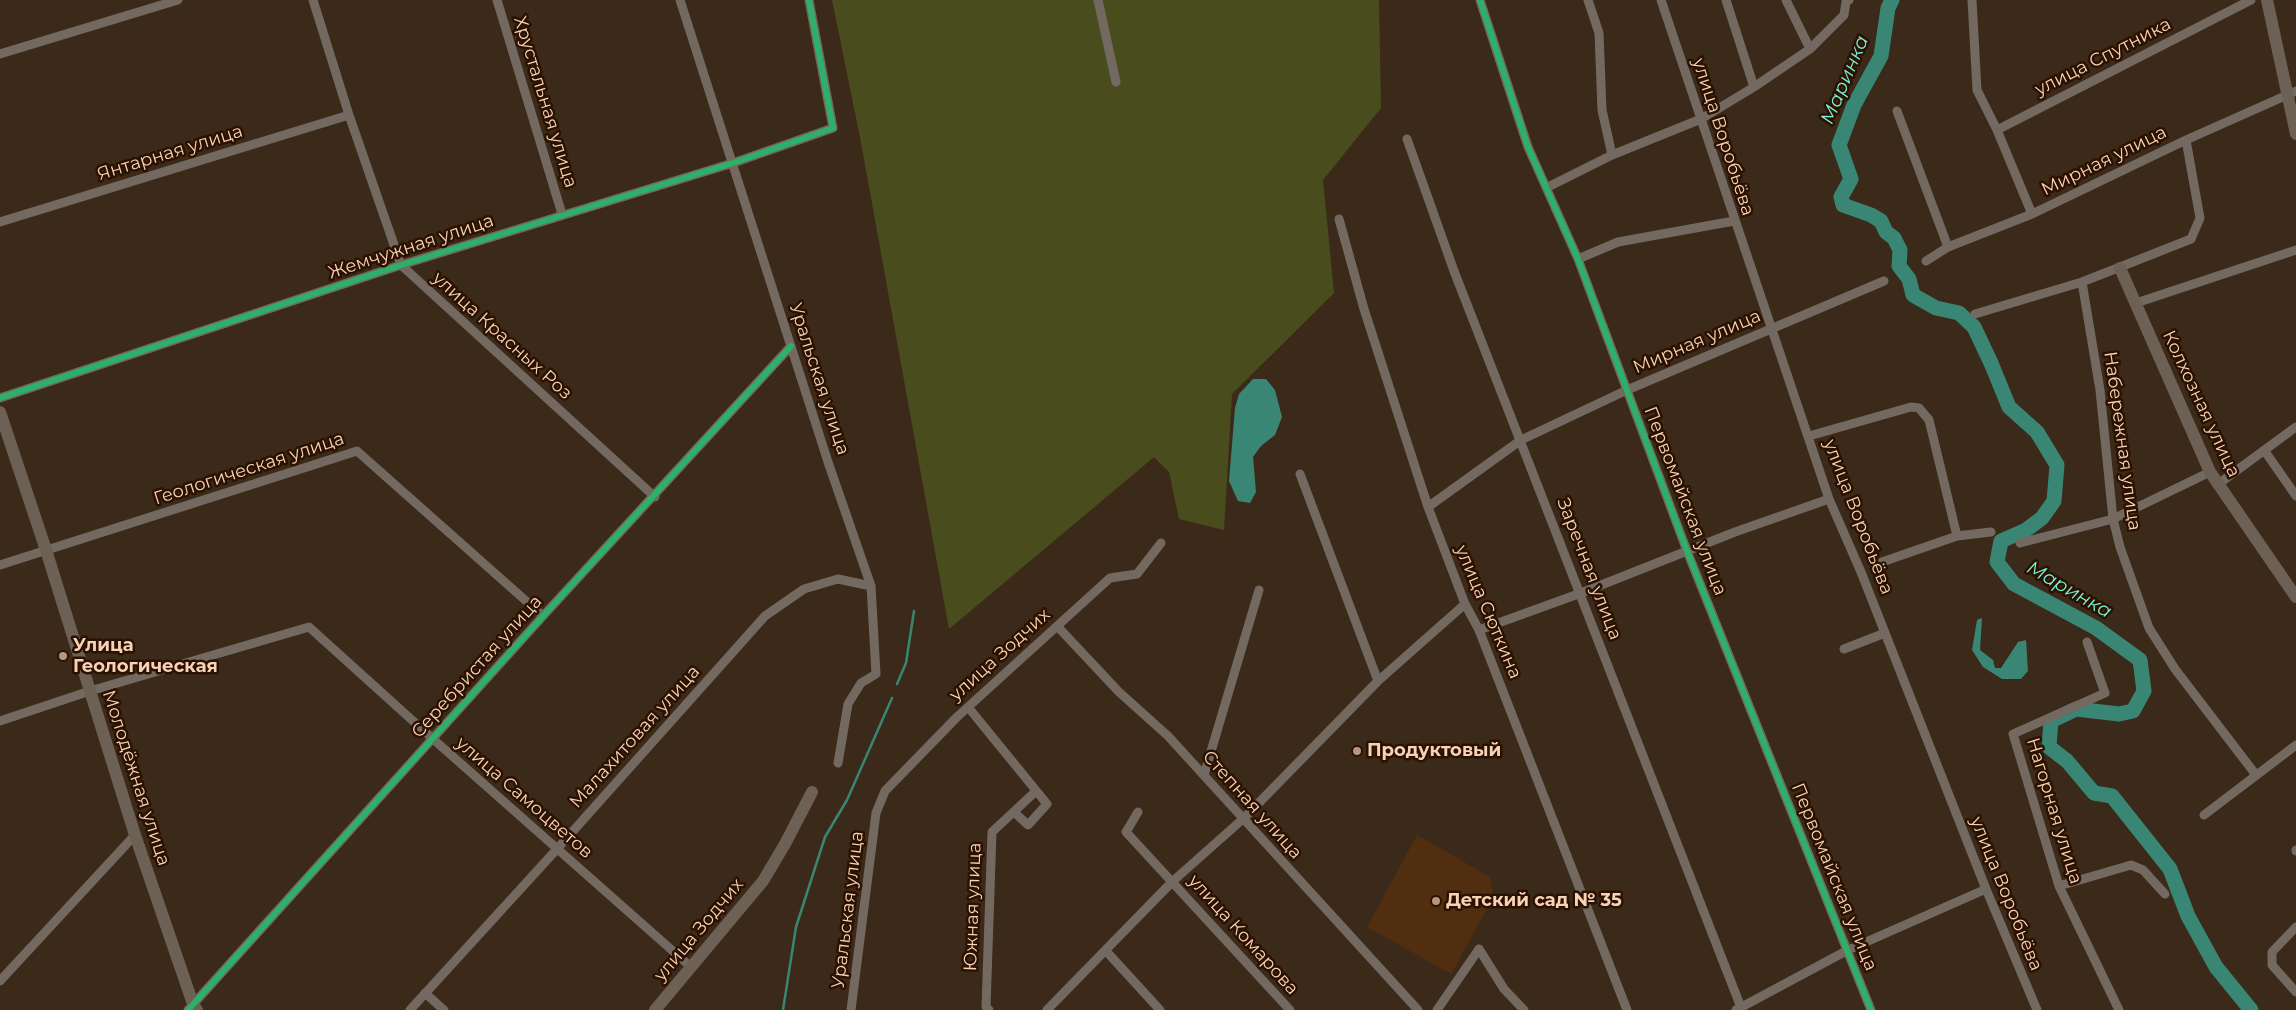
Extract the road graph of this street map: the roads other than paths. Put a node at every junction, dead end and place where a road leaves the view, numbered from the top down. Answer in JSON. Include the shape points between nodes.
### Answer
{"nodes":[{"id":1,"x":178,"y":0,"type":"edge"},
{"id":2,"x":313,"y":0,"type":"edge"},
{"id":3,"x":496,"y":0,"type":"edge"},
{"id":4,"x":680,"y":0,"type":"edge"},
{"id":5,"x":809,"y":0,"type":"edge"},
{"id":6,"x":1098,"y":0,"type":"edge"},
{"id":7,"x":1480,"y":0,"type":"edge"},
{"id":8,"x":1588,"y":0,"type":"edge"},
{"id":9,"x":1661,"y":0,"type":"edge"},
{"id":10,"x":1726,"y":0,"type":"edge"},
{"id":11,"x":1786,"y":0,"type":"edge"},
{"id":12,"x":1849,"y":0,"type":"edge"},
{"id":13,"x":1972,"y":0,"type":"edge"},
{"id":14,"x":2251,"y":0,"type":"edge"},
{"id":15,"x":2267,"y":0,"type":"edge"},
{"id":16,"x":1810,"y":49,"type":"junction"},
{"id":17,"x":0,"y":54,"type":"edge"},
{"id":18,"x":1116,"y":82,"type":"dead end"},
{"id":19,"x":1754,"y":87,"type":"junction"},
{"id":20,"x":2292,"y":94,"type":"edge"},
{"id":21,"x":1897,"y":111,"type":"dead end"},
{"id":22,"x":349,"y":115,"type":"junction"},
{"id":23,"x":1701,"y":119,"type":"junction"},
{"id":24,"x":1997,"y":130,"type":"junction"},
{"id":25,"x":2296,"y":134,"type":"edge"},
{"id":26,"x":1407,"y":140,"type":"dead end"},
{"id":27,"x":2186,"y":140,"type":"junction"},
{"id":28,"x":1612,"y":155,"type":"junction"},
{"id":29,"x":733,"y":163,"type":"junction"},
{"id":30,"x":1548,"y":187,"type":"junction"},
{"id":31,"x":562,"y":214,"type":"junction"},
{"id":32,"x":2032,"y":214,"type":"junction"},
{"id":33,"x":1339,"y":219,"type":"dead end"},
{"id":34,"x":1734,"y":221,"type":"junction"},
{"id":35,"x":0,"y":222,"type":"edge"},
{"id":36,"x":1948,"y":247,"type":"junction"},
{"id":37,"x":2296,"y":250,"type":"edge"},
{"id":38,"x":1578,"y":259,"type":"junction"},
{"id":39,"x":1926,"y":261,"type":"dead end"},
{"id":40,"x":401,"y":265,"type":"junction"},
{"id":41,"x":2120,"y":268,"type":"junction"},
{"id":42,"x":1884,"y":281,"type":"dead end"},
{"id":43,"x":2082,"y":282,"type":"junction"},
{"id":44,"x":2136,"y":303,"type":"junction"},
{"id":45,"x":1975,"y":314,"type":"dead end"},
{"id":46,"x":1771,"y":329,"type":"junction"},
{"id":47,"x":791,"y":346,"type":"junction"},
{"id":48,"x":1627,"y":390,"type":"junction"},
{"id":49,"x":0,"y":398,"type":"edge"},
{"id":50,"x":0,"y":412,"type":"edge"},
{"id":51,"x":2296,"y":427,"type":"edge"},
{"id":52,"x":1809,"y":436,"type":"junction"},
{"id":53,"x":1521,"y":440,"type":"junction"},
{"id":54,"x":2264,"y":450,"type":"junction"},
{"id":55,"x":2210,"y":472,"type":"junction"},
{"id":56,"x":1300,"y":474,"type":"dead end"},
{"id":57,"x":2217,"y":485,"type":"junction"},
{"id":58,"x":2296,"y":496,"type":"edge"},
{"id":59,"x":655,"y":497,"type":"junction"},
{"id":60,"x":1829,"y":499,"type":"junction"},
{"id":61,"x":1428,"y":507,"type":"junction"},
{"id":62,"x":2113,"y":519,"type":"junction"},
{"id":63,"x":1991,"y":532,"type":"dead end"},
{"id":64,"x":1957,"y":536,"type":"junction"},
{"id":65,"x":1161,"y":543,"type":"dead end"},
{"id":66,"x":2020,"y":543,"type":"dead end"},
{"id":67,"x":46,"y":550,"type":"junction"},
{"id":68,"x":1687,"y":551,"type":"junction"},
{"id":69,"x":1882,"y":562,"type":"dead end"},
{"id":70,"x":0,"y":565,"type":"edge"},
{"id":71,"x":871,"y":586,"type":"junction"},
{"id":72,"x":1259,"y":590,"type":"dead end"},
{"id":73,"x":1581,"y":593,"type":"junction"},
{"id":74,"x":2296,"y":597,"type":"edge"},
{"id":75,"x":1465,"y":604,"type":"junction"},
{"id":76,"x":543,"y":616,"type":"junction"},
{"id":77,"x":1058,"y":627,"type":"junction"},
{"id":78,"x":1479,"y":630,"type":"junction"},
{"id":79,"x":1885,"y":633,"type":"junction"},
{"id":80,"x":2086,"y":642,"type":"dead end"},
{"id":81,"x":1844,"y":649,"type":"dead end"},
{"id":82,"x":1378,"y":681,"type":"junction"},
{"id":83,"x":90,"y":691,"type":"junction"},
{"id":84,"x":968,"y":707,"type":"junction"},
{"id":85,"x":0,"y":721,"type":"edge"},
{"id":86,"x":433,"y":739,"type":"junction"},
{"id":87,"x":2296,"y":745,"type":"edge"},
{"id":88,"x":838,"y":763,"type":"dead end"},
{"id":89,"x":1204,"y":775,"type":"junction"},
{"id":90,"x":2256,"y":775,"type":"junction"},
{"id":91,"x":812,"y":792,"type":"dead end"},
{"id":92,"x":1035,"y":792,"type":"junction"},
{"id":93,"x":1014,"y":812,"type":"junction"},
{"id":94,"x":1138,"y":812,"type":"dead end"},
{"id":95,"x":876,"y":814,"type":"joint"},
{"id":96,"x":2204,"y":815,"type":"dead end"},
{"id":97,"x":1244,"y":818,"type":"junction"},
{"id":98,"x":135,"y":835,"type":"junction"},
{"id":99,"x":557,"y":849,"type":"junction"},
{"id":100,"x":1173,"y":882,"type":"junction"},
{"id":101,"x":2059,"y":886,"type":"junction"},
{"id":102,"x":1986,"y":889,"type":"junction"},
{"id":103,"x":2165,"y":894,"type":"dead end"},
{"id":104,"x":2296,"y":928,"type":"edge"},
{"id":105,"x":1848,"y":950,"type":"junction"},
{"id":106,"x":1106,"y":951,"type":"junction"},
{"id":107,"x":691,"y":967,"type":"junction"},
{"id":108,"x":0,"y":981,"type":"edge"},
{"id":109,"x":2296,"y":992,"type":"edge"},
{"id":110,"x":426,"y":993,"type":"junction"},
{"id":111,"x":193,"y":1008,"type":"edge"},
{"id":112,"x":1740,"y":1009,"type":"edge"},
{"id":113,"x":410,"y":1010,"type":"edge"},
{"id":114,"x":444,"y":1010,"type":"edge"},
{"id":115,"x":655,"y":1010,"type":"edge"},
{"id":116,"x":851,"y":1010,"type":"edge"},
{"id":117,"x":989,"y":1010,"type":"edge"},
{"id":118,"x":1047,"y":1010,"type":"edge"},
{"id":119,"x":1160,"y":1010,"type":"edge"},
{"id":120,"x":1290,"y":1010,"type":"edge"},
{"id":121,"x":1418,"y":1010,"type":"edge"},
{"id":122,"x":1437,"y":1010,"type":"edge"},
{"id":123,"x":1524,"y":1010,"type":"edge"},
{"id":124,"x":1627,"y":1010,"type":"edge"},
{"id":125,"x":1872,"y":1010,"type":"edge"},
{"id":126,"x":2037,"y":1010,"type":"edge"},
{"id":127,"x":2119,"y":1010,"type":"edge"}],
"edges":[{"from":1,"to":17,"type":"street"},
{"from":2,"to":22,"type":"street","name":"улица Красных Роз"},
{"from":3,"to":31,"type":"street","name":"Хрустальная улица"},
{"from":4,"to":29,"type":"street","name":"Уральская улица"},
{"from":5,"to":29,"type":"street","name":"Жемчужная улица","via":[[833,128]]},
{"from":6,"to":18,"type":"street"},
{"from":7,"to":30,"type":"street","name":"Первомайская улица","via":[[1528,147]]},
{"from":8,"to":28,"type":"street","via":[[1598,33],[1602,110]]},
{"from":9,"to":23,"type":"street","name":"улица Воробьёва"},
{"from":10,"to":19,"type":"street"},
{"from":11,"to":16,"type":"street"},
{"from":12,"to":16,"type":"street","via":[[1844,15]]},
{"from":13,"to":24,"type":"street","via":[[1977,90]]},
{"from":14,"to":24,"type":"street","name":"улица Спутника"},
{"from":15,"to":20,"type":"street"},
{"from":16,"to":19,"type":"street"},
{"from":19,"to":23,"type":"street"},
{"from":20,"to":25,"type":"street"},
{"from":20,"to":27,"type":"street","name":"Мирная улица"},
{"from":21,"to":36,"type":"street"},
{"from":22,"to":35,"type":"street","name":"Янтарная улица"},
{"from":22,"to":40,"type":"street","name":"улица Красных Роз"},
{"from":23,"to":28,"type":"street"},
{"from":23,"to":34,"type":"street","name":"улица Воробьёва"},
{"from":24,"to":32,"type":"street"},
{"from":26,"to":53,"type":"street","name":"Заречная улица","via":[[1454,271]]},
{"from":27,"to":32,"type":"street","name":"Мирная улица"},
{"from":27,"to":41,"type":"street","via":[[2200,218],[2191,239]]},
{"from":28,"to":30,"type":"street"},
{"from":29,"to":31,"type":"street","name":"Жемчужная улица"},
{"from":29,"to":47,"type":"street","name":"Уральская улица"},
{"from":30,"to":38,"type":"street","name":"Первомайская улица"},
{"from":31,"to":40,"type":"street","name":"Жемчужная улица"},
{"from":32,"to":36,"type":"street","name":"Мирная улица"},
{"from":33,"to":61,"type":"street","name":"улица Сюткина","via":[[1364,309]]},
{"from":34,"to":38,"type":"street","via":[[1618,242]]},
{"from":34,"to":46,"type":"street","name":"улица Воробьёва"},
{"from":36,"to":39,"type":"street","name":"Мирная улица"},
{"from":37,"to":44,"type":"street"},
{"from":38,"to":48,"type":"street","name":"Первомайская улица"},
{"from":40,"to":49,"type":"street","name":"Жемчужная улица"},
{"from":40,"to":59,"type":"street","name":"улица Красных Роз"},
{"from":41,"to":43,"type":"street"},
{"from":41,"to":44,"type":"street","name":"Колхозная улица"},
{"from":42,"to":46,"type":"street","name":"Мирная улица"},
{"from":43,"to":45,"type":"street"},
{"from":43,"to":62,"type":"street","name":"Набережная улица","via":[[2100,390]]},
{"from":44,"to":55,"type":"street","name":"Колхозная улица"},
{"from":46,"to":48,"type":"street","name":"Мирная улица"},
{"from":46,"to":52,"type":"street","name":"улица Воробьёва"},
{"from":47,"to":59,"type":"street","name":"Серебристая улица"},
{"from":47,"to":71,"type":"street","name":"Уральская улица"},
{"from":48,"to":53,"type":"street","name":"Мирная улица"},
{"from":48,"to":68,"type":"street","name":"Первомайская улица"},
{"from":50,"to":67,"type":"street","name":"Молодёжная улица"},
{"from":51,"to":54,"type":"street"},
{"from":52,"to":60,"type":"street","name":"улица Воробьёва"},
{"from":52,"to":64,"type":"street","via":[[1911,407],[1919,408],[1929,420]]},
{"from":53,"to":61,"type":"street","name":"Мирная улица"},
{"from":53,"to":73,"type":"street","name":"Заречная улица"},
{"from":54,"to":57,"type":"street"},
{"from":54,"to":58,"type":"street"},
{"from":55,"to":57,"type":"street","name":"Колхозная улица"},
{"from":55,"to":62,"type":"street"},
{"from":56,"to":82,"type":"street"},
{"from":57,"to":74,"type":"street","name":"Колхозная улица"},
{"from":59,"to":76,"type":"street","name":"Серебристая улица"},
{"from":60,"to":68,"type":"street"},
{"from":60,"to":79,"type":"street","name":"улица Воробьёва"},
{"from":61,"to":75,"type":"street","name":"улица Сюткина"},
{"from":62,"to":66,"type":"street"},
{"from":62,"to":90,"type":"street","name":"Набережная улица","via":[[2149,628],[2175,669]]},
{"from":63,"to":64,"type":"street"},
{"from":64,"to":69,"type":"street"},
{"from":65,"to":77,"type":"street","name":"улица Зодчих","via":[[1137,574],[1110,578]]},
{"from":67,"to":70,"type":"street","name":"Геологическая улица"},
{"from":67,"to":76,"type":"street","name":"Геологическая улица","via":[[357,451]]},
{"from":67,"to":83,"type":"street","name":"Молодёжная улица"},
{"from":68,"to":73,"type":"street"},
{"from":68,"to":105,"type":"street","name":"Первомайская улица"},
{"from":71,"to":88,"type":"street","name":"Уральская улица","via":[[876,674],[861,683],[848,704]]},
{"from":71,"to":99,"type":"street","name":"Малахитовая улица","via":[[838,578],[804,589],[765,616]]},
{"from":72,"to":89,"type":"street"},
{"from":73,"to":78,"type":"street"},
{"from":73,"to":112,"type":"street","name":"Заречная улица"},
{"from":75,"to":78,"type":"street","name":"улица Сюткина"},
{"from":75,"to":82,"type":"street"},
{"from":76,"to":86,"type":"street","name":"Серебристая улица"},
{"from":77,"to":84,"type":"street","name":"улица Зодчих"},
{"from":77,"to":89,"type":"street","name":"Степная улица"},
{"from":78,"to":124,"type":"street","name":"улица Сюткина"},
{"from":79,"to":81,"type":"street"},
{"from":79,"to":102,"type":"street","name":"улица Воробьёва"},
{"from":80,"to":101,"type":"street","name":"Нагорная улица","via":[[2105,693],[2013,734]]},
{"from":82,"to":97,"type":"street"},
{"from":83,"to":85,"type":"street","name":"улица Самоцветов"},
{"from":83,"to":86,"type":"street","name":"улица Самоцветов","via":[[309,627]]},
{"from":83,"to":98,"type":"street","name":"Молодёжная улица"},
{"from":84,"to":92,"type":"street"},
{"from":84,"to":95,"type":"street","name":"улица Зодчих","via":[[885,791]]},
{"from":86,"to":99,"type":"street","name":"улица Самоцветов"},
{"from":86,"to":111,"type":"street","name":"Серебристая улица"},
{"from":87,"to":90,"type":"street"},
{"from":89,"to":97,"type":"street","name":"Степная улица"},
{"from":90,"to":96,"type":"street"},
{"from":91,"to":107,"type":"street","name":"улица Зодчих","via":[[763,881]]},
{"from":92,"to":93,"type":"street","name":"Южная улица"},
{"from":92,"to":93,"type":"street","via":[[1047,804],[1028,825]]},
{"from":93,"to":117,"type":"street","name":"Южная улица","via":[[992,832],[986,1007]]},
{"from":94,"to":100,"type":"street","name":"улица Комарова","via":[[1126,832]]},
{"from":95,"to":116,"type":"street","name":"Уральская улица"},
{"from":97,"to":100,"type":"street"},
{"from":97,"to":121,"type":"street","name":"Степная улица"},
{"from":98,"to":108,"type":"street"},
{"from":98,"to":111,"type":"street","name":"Молодёжная улица"},
{"from":99,"to":107,"type":"street","name":"улица Самоцветов"},
{"from":99,"to":110,"type":"street","name":"Малахитовая улица"},
{"from":100,"to":106,"type":"street"},
{"from":100,"to":120,"type":"street","name":"улица Комарова"},
{"from":101,"to":103,"type":"street","via":[[2131,865],[2143,870]]},
{"from":101,"to":127,"type":"street","name":"Нагорная улица"},
{"from":102,"to":105,"type":"street"},
{"from":102,"to":126,"type":"street","name":"улица Воробьёва"},
{"from":104,"to":109,"type":"street","via":[[2272,952],[2272,965]]},
{"from":105,"to":112,"type":"street"},
{"from":105,"to":125,"type":"street","name":"Первомайская улица"},
{"from":106,"to":118,"type":"street"},
{"from":106,"to":119,"type":"street"},
{"from":107,"to":115,"type":"street","name":"улица Зодчих"},
{"from":110,"to":113,"type":"street","name":"Малахитовая улица"},
{"from":110,"to":114,"type":"street"},
{"from":122,"to":123,"type":"street","via":[[1479,949],[1504,989]]}]}
